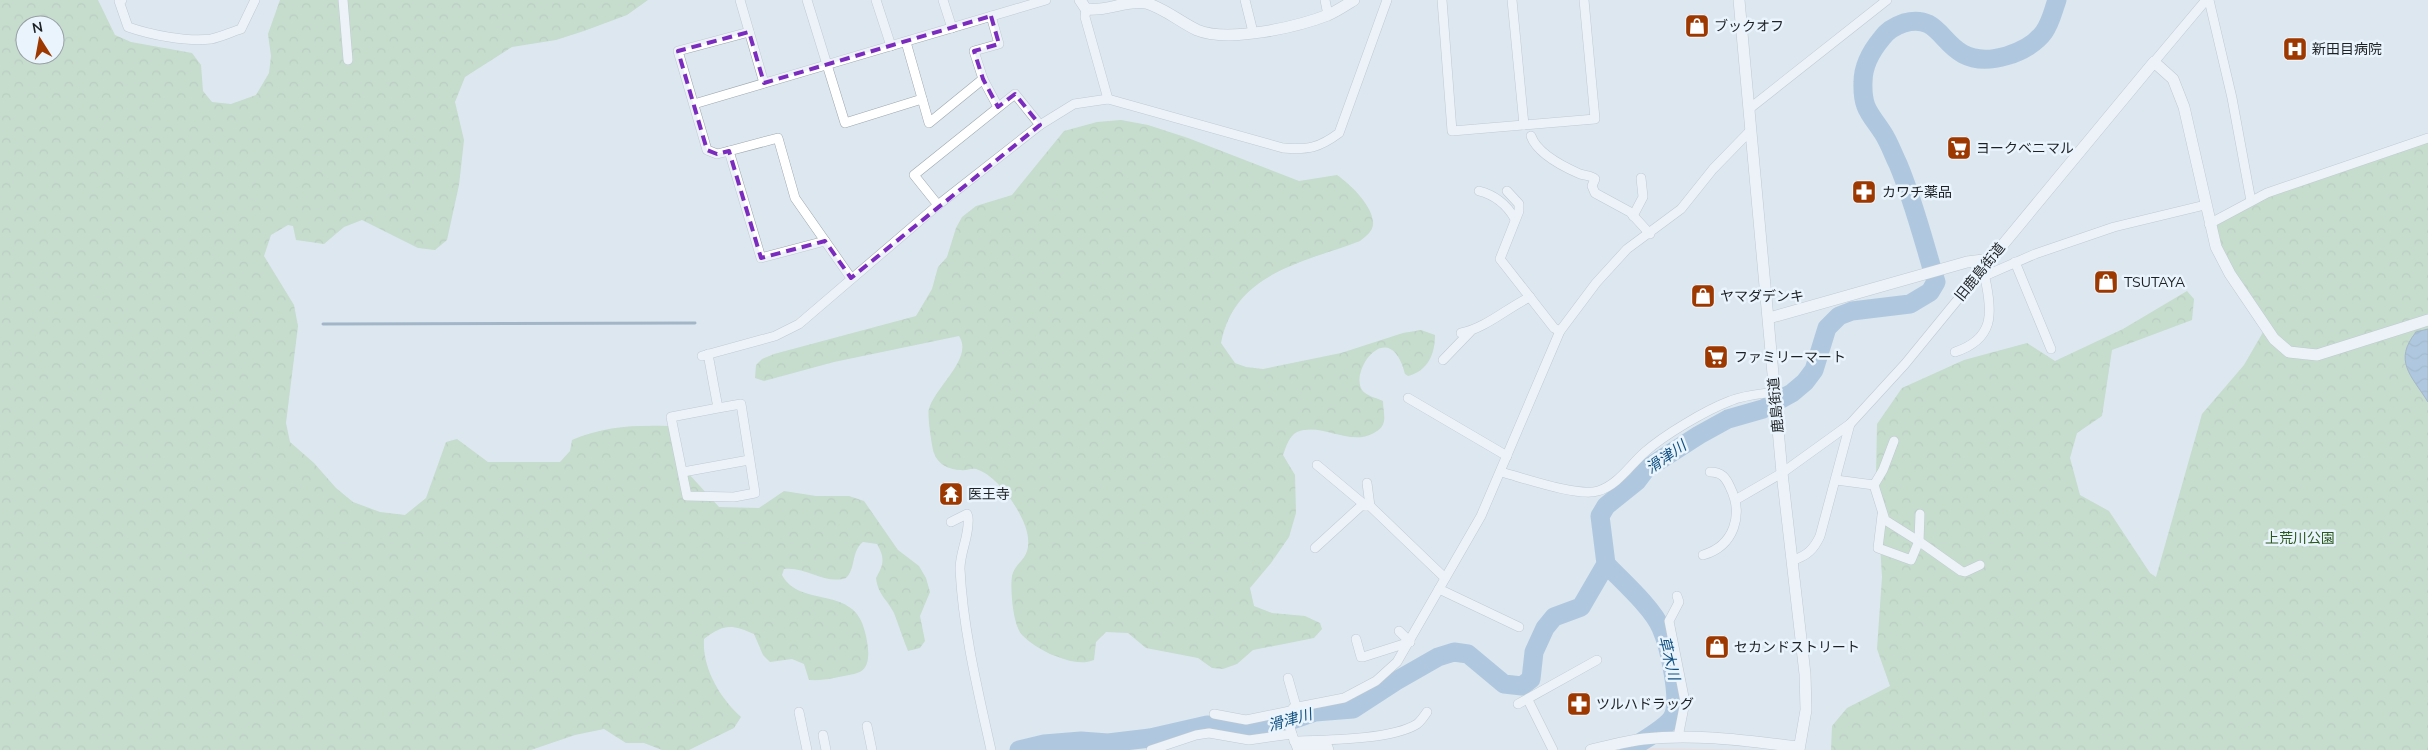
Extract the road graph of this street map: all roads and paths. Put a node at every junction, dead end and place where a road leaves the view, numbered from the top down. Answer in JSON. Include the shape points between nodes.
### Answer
{"nodes":[{"id":1,"x":122,"y":0,"type":"edge"},
{"id":2,"x":255,"y":0,"type":"edge"},
{"id":3,"x":343,"y":0,"type":"edge"},
{"id":4,"x":740,"y":0,"type":"edge"},
{"id":5,"x":807,"y":0,"type":"edge"},
{"id":6,"x":876,"y":0,"type":"edge"},
{"id":7,"x":943,"y":0,"type":"edge"},
{"id":8,"x":1046,"y":0,"type":"edge"},
{"id":9,"x":1245,"y":0,"type":"edge"},
{"id":10,"x":1325,"y":0,"type":"edge"},
{"id":11,"x":1354,"y":0,"type":"edge"},
{"id":12,"x":1387,"y":0,"type":"edge"},
{"id":13,"x":1442,"y":0,"type":"edge"},
{"id":14,"x":1512,"y":0,"type":"edge"},
{"id":15,"x":1584,"y":0,"type":"edge"},
{"id":16,"x":1739,"y":0,"type":"edge"},
{"id":17,"x":1887,"y":0,"type":"edge"},
{"id":18,"x":2208,"y":0,"type":"edge"},
{"id":19,"x":1015,"y":4,"type":"edge"},
{"id":20,"x":1083,"y":4,"type":"edge"},
{"id":21,"x":1328,"y":15,"type":"junction"},
{"id":22,"x":991,"y":16,"type":"junction"},
{"id":23,"x":952,"y":28,"type":"junction"},
{"id":24,"x":749,"y":32,"type":"junction"},
{"id":25,"x":1253,"y":32,"type":"junction"},
{"id":26,"x":906,"y":42,"type":"junction"},
{"id":27,"x":891,"y":46,"type":"junction"},
{"id":28,"x":348,"y":60,"type":"dead end"},
{"id":29,"x":2154,"y":62,"type":"junction"},
{"id":30,"x":828,"y":65,"type":"junction"},
{"id":31,"x":983,"y":79,"type":"junction"},
{"id":32,"x":764,"y":83,"type":"junction"},
{"id":33,"x":922,"y":99,"type":"junction"},
{"id":34,"x":1108,"y":99,"type":"junction"},
{"id":35,"x":694,"y":104,"type":"junction"},
{"id":36,"x":998,"y":107,"type":"junction"},
{"id":37,"x":1749,"y":109,"type":"junction"},
{"id":38,"x":1040,"y":125,"type":"junction"},
{"id":39,"x":1524,"y":125,"type":"junction"},
{"id":40,"x":1751,"y":130,"type":"junction"},
{"id":41,"x":1531,"y":136,"type":"dead end"},
{"id":42,"x":2428,"y":138,"type":"edge"},
{"id":43,"x":729,"y":151,"type":"junction"},
{"id":44,"x":1641,"y":178,"type":"dead end"},
{"id":45,"x":1479,"y":191,"type":"dead end"},
{"id":46,"x":1507,"y":191,"type":"dead end"},
{"id":47,"x":2251,"y":201,"type":"junction"},
{"id":48,"x":2205,"y":205,"type":"junction"},
{"id":49,"x":938,"y":206,"type":"junction"},
{"id":50,"x":1634,"y":216,"type":"junction"},
{"id":51,"x":1515,"y":219,"type":"junction"},
{"id":52,"x":2209,"y":224,"type":"junction"},
{"id":53,"x":1650,"y":234,"type":"junction"},
{"id":54,"x":825,"y":241,"type":"junction"},
{"id":55,"x":1991,"y":259,"type":"junction"},
{"id":56,"x":2015,"y":262,"type":"junction"},
{"id":57,"x":851,"y":278,"type":"junction"},
{"id":58,"x":1985,"y":278,"type":"junction"},
{"id":59,"x":1973,"y":282,"type":"junction"},
{"id":60,"x":1530,"y":298,"type":"junction"},
{"id":61,"x":1769,"y":318,"type":"junction"},
{"id":62,"x":2428,"y":320,"type":"edge"},
{"id":63,"x":1560,"y":331,"type":"junction"},
{"id":64,"x":2051,"y":349,"type":"dead end"},
{"id":65,"x":1955,"y":352,"type":"dead end"},
{"id":66,"x":1443,"y":360,"type":"dead end"},
{"id":67,"x":1775,"y":394,"type":"junction"},
{"id":68,"x":1408,"y":398,"type":"dead end"},
{"id":69,"x":718,"y":408,"type":"junction"},
{"id":70,"x":1850,"y":424,"type":"junction"},
{"id":71,"x":1894,"y":441,"type":"dead end"},
{"id":72,"x":1507,"y":456,"type":"junction"},
{"id":73,"x":750,"y":460,"type":"junction"},
{"id":74,"x":1317,"y":465,"type":"dead end"},
{"id":75,"x":682,"y":472,"type":"junction"},
{"id":76,"x":1501,"y":472,"type":"junction"},
{"id":77,"x":1710,"y":472,"type":"dead end"},
{"id":78,"x":1782,"y":473,"type":"junction"},
{"id":79,"x":1836,"y":480,"type":"junction"},
{"id":80,"x":1367,"y":483,"type":"dead end"},
{"id":81,"x":1874,"y":485,"type":"junction"},
{"id":82,"x":1737,"y":499,"type":"junction"},
{"id":83,"x":1368,"y":506,"type":"junction"},
{"id":84,"x":1920,"y":514,"type":"dead end"},
{"id":85,"x":1882,"y":515,"type":"junction"},
{"id":86,"x":951,"y":522,"type":"dead end"},
{"id":87,"x":1919,"y":541,"type":"junction"},
{"id":88,"x":1315,"y":548,"type":"dead end"},
{"id":89,"x":1703,"y":555,"type":"dead end"},
{"id":90,"x":1793,"y":560,"type":"junction"},
{"id":91,"x":1980,"y":565,"type":"dead end"},
{"id":92,"x":1446,"y":578,"type":"junction"},
{"id":93,"x":1439,"y":589,"type":"junction"},
{"id":94,"x":1678,"y":596,"type":"dead end"},
{"id":95,"x":1519,"y":627,"type":"dead end"},
{"id":96,"x":1399,"y":630,"type":"dead end"},
{"id":97,"x":1356,"y":639,"type":"dead end"},
{"id":98,"x":1410,"y":642,"type":"junction"},
{"id":99,"x":1597,"y":660,"type":"dead end"},
{"id":100,"x":1288,"y":678,"type":"dead end"},
{"id":101,"x":1528,"y":700,"type":"junction"},
{"id":102,"x":1518,"y":704,"type":"dead end"},
{"id":103,"x":1292,"y":710,"type":"junction"},
{"id":104,"x":799,"y":712,"type":"dead end"},
{"id":105,"x":1427,"y":712,"type":"dead end"},
{"id":106,"x":1214,"y":714,"type":"dead end"},
{"id":107,"x":867,"y":726,"type":"dead end"},
{"id":108,"x":823,"y":735,"type":"dead end"},
{"id":109,"x":1678,"y":737,"type":"junction"},
{"id":110,"x":1295,"y":741,"type":"edge"},
{"id":111,"x":1799,"y":748,"type":"edge"},
{"id":112,"x":808,"y":750,"type":"edge"},
{"id":113,"x":826,"y":750,"type":"edge"},
{"id":114,"x":872,"y":750,"type":"edge"},
{"id":115,"x":991,"y":750,"type":"edge"},
{"id":116,"x":1151,"y":750,"type":"edge"},
{"id":117,"x":1329,"y":750,"type":"edge"},
{"id":118,"x":1553,"y":750,"type":"edge"},
{"id":119,"x":1591,"y":750,"type":"edge"}],
"edges":[{"from":1,"to":2,"type":"street","via":[[119,1],[128,27],[145,33],[199,40],[241,29]]},
{"from":3,"to":28,"type":"street"},
{"from":4,"to":24,"type":"street"},
{"from":5,"to":30,"type":"street"},
{"from":6,"to":27,"type":"street"},
{"from":7,"to":23,"type":"street"},
{"from":8,"to":19,"type":"street"},
{"from":9,"to":25,"type":"street"},
{"from":10,"to":21,"type":"street"},
{"from":11,"to":21,"type":"street"},
{"from":12,"to":34,"type":"street","via":[[1339,133],[1306,150],[1283,148]]},
{"from":13,"to":39,"type":"street","via":[[1452,131]]},
{"from":14,"to":39,"type":"street"},
{"from":15,"to":39,"type":"street","via":[[1595,119]]},
{"from":16,"to":37,"type":"street","name":"鹿島街道"},
{"from":17,"to":37,"type":"street"},
{"from":18,"to":29,"type":"street","name":"旧鹿島街道"},
{"from":18,"to":47,"type":"street","via":[[2232,98]]},
{"from":19,"to":22,"type":"street"},
{"from":20,"to":25,"type":"street","via":[[1094,10],[1121,3],[1146,2],[1198,31],[1238,35]]},
{"from":20,"to":34,"type":"street"},
{"from":21,"to":25,"type":"street","via":[[1275,30]]},
{"from":22,"to":23,"type":"street"},
{"from":22,"to":31,"type":"street","via":[[999,44],[974,51]]},
{"from":23,"to":26,"type":"street"},
{"from":24,"to":32,"type":"street"},
{"from":24,"to":35,"type":"street","via":[[678,51]]},
{"from":26,"to":27,"type":"street"},
{"from":26,"to":33,"type":"street"},
{"from":27,"to":30,"type":"street"},
{"from":29,"to":48,"type":"street","via":[[2173,79],[2184,107]]},
{"from":29,"to":55,"type":"street","name":"旧鹿島街道"},
{"from":30,"to":32,"type":"street"},
{"from":30,"to":33,"type":"street","via":[[845,123]]},
{"from":31,"to":33,"type":"street","via":[[929,123]]},
{"from":31,"to":36,"type":"street"},
{"from":32,"to":35,"type":"street"},
{"from":34,"to":38,"type":"street","via":[[1074,104]]},
{"from":35,"to":43,"type":"street","via":[[707,150],[717,154]]},
{"from":36,"to":38,"type":"street","via":[[1015,94]]},
{"from":36,"to":49,"type":"street","via":[[914,175]]},
{"from":37,"to":40,"type":"street","name":"鹿島街道"},
{"from":38,"to":49,"type":"street"},
{"from":40,"to":53,"type":"street","via":[[1713,169],[1681,209]]},
{"from":40,"to":61,"type":"street","name":"鹿島街道"},
{"from":41,"to":50,"type":"street","via":[[1546,154],[1574,171],[1592,176],[1595,193]]},
{"from":42,"to":47,"type":"street"},
{"from":43,"to":54,"type":"street","via":[[778,138],[795,198]]},
{"from":43,"to":54,"type":"street","via":[[761,258]]},
{"from":44,"to":50,"type":"street","via":[[1643,197]]},
{"from":45,"to":51,"type":"street","via":[[1505,205]]},
{"from":46,"to":51,"type":"street","via":[[1519,204]]},
{"from":47,"to":52,"type":"street"},
{"from":48,"to":52,"type":"street"},
{"from":48,"to":56,"type":"street","via":[[2114,228]]},
{"from":49,"to":57,"type":"street"},
{"from":50,"to":53,"type":"street"},
{"from":51,"to":60,"type":"street","via":[[1500,258]]},
{"from":52,"to":62,"type":"street","via":[[2230,274],[2274,339],[2290,352],[2317,355]]},
{"from":53,"to":63,"type":"street","via":[[1627,249]]},
{"from":54,"to":57,"type":"street"},
{"from":55,"to":59,"type":"street","name":"旧鹿島街道"},
{"from":55,"to":61,"type":"street","via":[[1967,262]]},
{"from":56,"to":58,"type":"street"},
{"from":56,"to":64,"type":"street"},
{"from":57,"to":69,"type":"street","via":[[788,331],[705,355]]},
{"from":58,"to":59,"type":"street"},
{"from":58,"to":65,"type":"street","via":[[1990,311],[1987,326],[1972,347]]},
{"from":59,"to":70,"type":"street","name":"旧鹿島街道"},
{"from":60,"to":63,"type":"street"},
{"from":60,"to":66,"type":"street","via":[[1465,332]]},
{"from":61,"to":67,"type":"street","name":"鹿島街道"},
{"from":63,"to":72,"type":"street"},
{"from":67,"to":76,"type":"street","via":[[1731,400],[1710,410],[1645,452],[1608,487],[1597,491],[1582,492]]},
{"from":67,"to":78,"type":"street","name":"鹿島街道"},
{"from":68,"to":72,"type":"street"},
{"from":69,"to":73,"type":"street","via":[[741,404]]},
{"from":69,"to":75,"type":"street","via":[[671,417]]},
{"from":70,"to":78,"type":"street"},
{"from":70,"to":79,"type":"street","name":"旧鹿島街道"},
{"from":71,"to":81,"type":"street"},
{"from":72,"to":76,"type":"street"},
{"from":73,"to":75,"type":"street"},
{"from":73,"to":75,"type":"street","via":[[755,493],[734,497],[687,496]]},
{"from":74,"to":83,"type":"street"},
{"from":76,"to":92,"type":"street","via":[[1481,516]]},
{"from":77,"to":82,"type":"street","via":[[1721,474]]},
{"from":78,"to":82,"type":"street"},
{"from":78,"to":90,"type":"street","name":"鹿島街道"},
{"from":79,"to":81,"type":"street"},
{"from":79,"to":90,"type":"street","name":"旧鹿島街道","via":[[1815,546],[1805,556]]},
{"from":80,"to":83,"type":"street"},
{"from":81,"to":85,"type":"street"},
{"from":82,"to":89,"type":"street","via":[[1737,523],[1727,540]]},
{"from":83,"to":88,"type":"street","via":[[1361,506]]},
{"from":83,"to":92,"type":"street"},
{"from":84,"to":87,"type":"street"},
{"from":85,"to":87,"type":"street","via":[[1890,525]]},
{"from":85,"to":87,"type":"street","via":[[1878,548],[1911,560]]},
{"from":86,"to":115,"type":"street","via":[[967,514],[967,533],[960,564],[961,584]]},
{"from":87,"to":91,"type":"street","via":[[1965,572]]},
{"from":90,"to":111,"type":"street","name":"鹿島街道","via":[[1805,674],[1806,710]]},
{"from":92,"to":93,"type":"street"},
{"from":93,"to":95,"type":"street"},
{"from":93,"to":98,"type":"street"},
{"from":94,"to":109,"type":"street","via":[[1679,602],[1669,621],[1685,702]]},
{"from":96,"to":98,"type":"street"},
{"from":97,"to":98,"type":"street","via":[[1361,657]]},
{"from":98,"to":103,"type":"street","via":[[1398,662],[1376,681],[1344,698]]},
{"from":99,"to":101,"type":"street"},
{"from":100,"to":103,"type":"street"},
{"from":101,"to":102,"type":"street"},
{"from":101,"to":118,"type":"street"},
{"from":103,"to":106,"type":"street","via":[[1246,720]]},
{"from":103,"to":110,"type":"street"},
{"from":104,"to":112,"type":"street"},
{"from":105,"to":110,"type":"street","via":[[1419,723],[1411,727],[1361,738]]},
{"from":107,"to":114,"type":"street"},
{"from":108,"to":113,"type":"street"},
{"from":109,"to":111,"type":"street","via":[[1742,740]]},
{"from":109,"to":119,"type":"street","via":[[1623,742]]},
{"from":110,"to":116,"type":"street","via":[[1249,740],[1209,734]]},
{"from":110,"to":117,"type":"street","via":[[1328,747]]}]}
